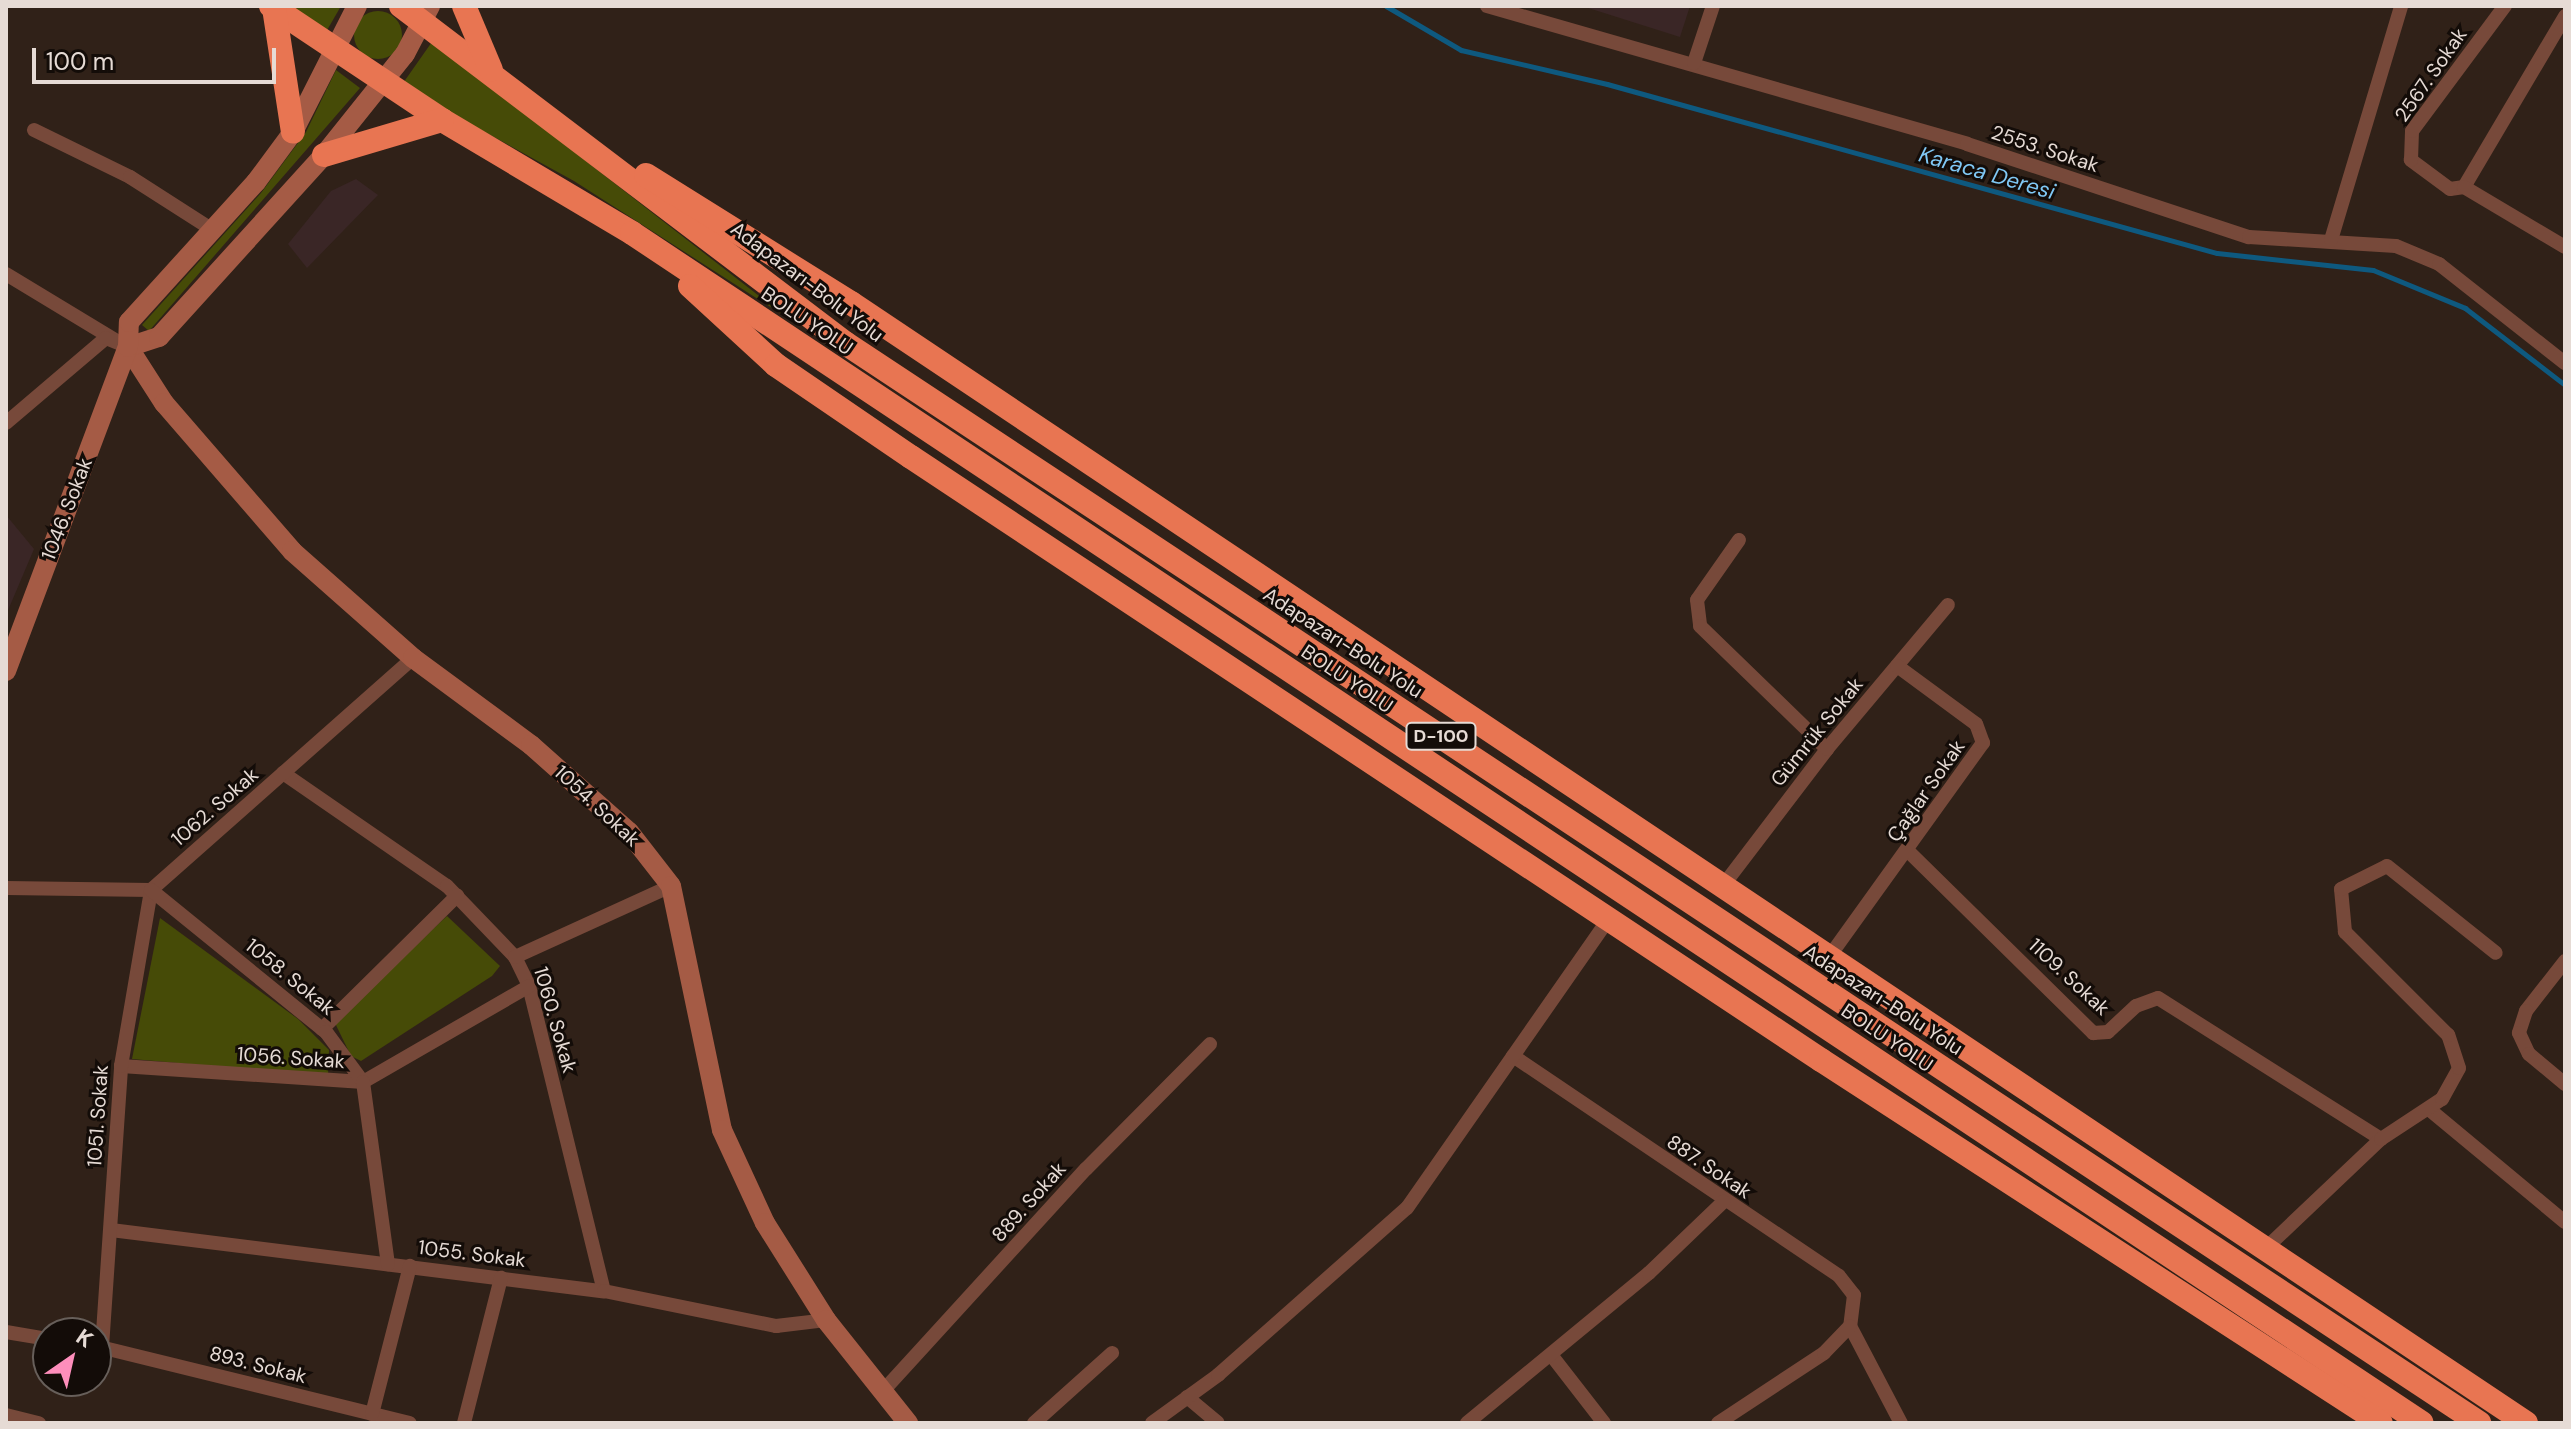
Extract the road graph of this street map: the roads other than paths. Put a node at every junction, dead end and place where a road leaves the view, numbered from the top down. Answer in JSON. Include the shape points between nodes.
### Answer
{"nodes":[{"id":1,"x":357,"y":6,"type":"edge"},
{"id":2,"x":401,"y":6,"type":"edge"},
{"id":3,"x":464,"y":6,"type":"edge"},
{"id":4,"x":1487,"y":6,"type":"edge"},
{"id":5,"x":1713,"y":6,"type":"edge"},
{"id":6,"x":2401,"y":6,"type":"edge"},
{"id":7,"x":2505,"y":6,"type":"edge"},
{"id":8,"x":272,"y":7,"type":"edge"},
{"id":9,"x":426,"y":14,"type":"edge"},
{"id":10,"x":2565,"y":16,"type":"edge"},
{"id":11,"x":334,"y":50,"type":"junction"},
{"id":12,"x":1694,"y":63,"type":"junction"},
{"id":13,"x":492,"y":73,"type":"junction"},
{"id":14,"x":380,"y":81,"type":"junction"},
{"id":15,"x":442,"y":120,"type":"junction"},
{"id":16,"x":34,"y":130,"type":"dead end"},
{"id":17,"x":293,"y":132,"type":"junction"},
{"id":18,"x":574,"y":135,"type":"junction"},
{"id":19,"x":324,"y":155,"type":"junction"},
{"id":20,"x":2464,"y":187,"type":"junction"},
{"id":21,"x":213,"y":230,"type":"junction"},
{"id":22,"x":632,"y":233,"type":"junction"},
{"id":23,"x":2331,"y":240,"type":"junction"},
{"id":24,"x":2565,"y":247,"type":"edge"},
{"id":25,"x":6,"y":274,"type":"edge"},
{"id":26,"x":128,"y":347,"type":"junction"},
{"id":27,"x":2565,"y":363,"type":"edge"},
{"id":28,"x":6,"y":423,"type":"edge"},
{"id":29,"x":1739,"y":540,"type":"dead end"},
{"id":30,"x":1948,"y":605,"type":"dead end"},
{"id":31,"x":413,"y":658,"type":"junction"},
{"id":32,"x":1897,"y":666,"type":"junction"},
{"id":33,"x":6,"y":671,"type":"edge"},
{"id":34,"x":1827,"y":749,"type":"junction"},
{"id":35,"x":283,"y":773,"type":"junction"},
{"id":36,"x":1908,"y":851,"type":"junction"},
{"id":37,"x":671,"y":886,"type":"junction"},
{"id":38,"x":1722,"y":887,"type":"junction"},
{"id":39,"x":6,"y":888,"type":"edge"},
{"id":40,"x":151,"y":890,"type":"junction"},
{"id":41,"x":457,"y":896,"type":"junction"},
{"id":42,"x":1611,"y":916,"type":"junction"},
{"id":43,"x":2496,"y":953,"type":"dead end"},
{"id":44,"x":515,"y":957,"type":"junction"},
{"id":45,"x":1829,"y":957,"type":"junction"},
{"id":46,"x":2565,"y":961,"type":"edge"},
{"id":47,"x":529,"y":986,"type":"junction"},
{"id":48,"x":322,"y":1029,"type":"junction"},
{"id":49,"x":1210,"y":1044,"type":"dead end"},
{"id":50,"x":1513,"y":1056,"type":"junction"},
{"id":51,"x":121,"y":1066,"type":"junction"},
{"id":52,"x":363,"y":1082,"type":"junction"},
{"id":53,"x":2565,"y":1084,"type":"edge"},
{"id":54,"x":2430,"y":1110,"type":"junction"},
{"id":55,"x":2381,"y":1139,"type":"junction"},
{"id":56,"x":1723,"y":1202,"type":"junction"},
{"id":57,"x":2565,"y":1222,"type":"edge"},
{"id":58,"x":111,"y":1230,"type":"junction"},
{"id":59,"x":2266,"y":1248,"type":"junction"},
{"id":60,"x":388,"y":1264,"type":"junction"},
{"id":61,"x":410,"y":1266,"type":"junction"},
{"id":62,"x":501,"y":1278,"type":"junction"},
{"id":63,"x":604,"y":1291,"type":"junction"},
{"id":64,"x":102,"y":1317,"type":"edge"},
{"id":65,"x":826,"y":1320,"type":"junction"},
{"id":66,"x":1850,"y":1326,"type":"junction"},
{"id":67,"x":6,"y":1332,"type":"edge"},
{"id":68,"x":32,"y":1336,"type":"edge"},
{"id":69,"x":112,"y":1349,"type":"edge"},
{"id":70,"x":1112,"y":1353,"type":"dead end"},
{"id":71,"x":1552,"y":1356,"type":"junction"},
{"id":72,"x":883,"y":1391,"type":"junction"},
{"id":73,"x":1187,"y":1397,"type":"junction"},
{"id":74,"x":372,"y":1414,"type":"junction"},
{"id":75,"x":6,"y":1415,"type":"edge"},
{"id":76,"x":39,"y":1423,"type":"edge"},
{"id":77,"x":410,"y":1423,"type":"edge"},
{"id":78,"x":464,"y":1423,"type":"edge"},
{"id":79,"x":908,"y":1423,"type":"edge"},
{"id":80,"x":1034,"y":1423,"type":"edge"},
{"id":81,"x":1152,"y":1423,"type":"edge"},
{"id":82,"x":1218,"y":1423,"type":"edge"},
{"id":83,"x":1467,"y":1423,"type":"edge"},
{"id":84,"x":1604,"y":1423,"type":"edge"},
{"id":85,"x":1718,"y":1423,"type":"edge"},
{"id":86,"x":1901,"y":1423,"type":"edge"},
{"id":87,"x":2381,"y":1423,"type":"edge"},
{"id":88,"x":2422,"y":1423,"type":"edge"},
{"id":89,"x":2479,"y":1423,"type":"edge"},
{"id":90,"x":2526,"y":1423,"type":"edge"}],
"edges":[{"from":1,"to":11,"type":"street","name":"1046. Sokak"},
{"from":2,"to":9,"type":"highway","name":"Adapazarı-Bolu Yolu","number":"D-100"},
{"from":3,"to":13,"type":"highway"},
{"from":4,"to":12,"type":"street","name":"2553. Sokak"},
{"from":5,"to":12,"type":"street"},
{"from":6,"to":23,"type":"street"},
{"from":7,"to":20,"type":"street","name":"2567. Sokak","via":[[2412,131],[2411,160],[2450,189]]},
{"from":8,"to":11,"type":"highway","number":"D-100"},
{"from":8,"to":17,"type":"highway"},
{"from":9,"to":13,"type":"highway","name":"Adapazarı-Bolu Yolu","number":"D-100"},
{"from":9,"to":14,"type":"street","via":[[405,54]]},
{"from":10,"to":20,"type":"street"},
{"from":11,"to":14,"type":"highway","name":"BOLU YOLU","number":"D-100"},
{"from":11,"to":17,"type":"street","name":"1046. Sokak"},
{"from":12,"to":23,"type":"street","name":"2553. Sokak","via":[[2249,237]]},
{"from":13,"to":18,"type":"highway","name":"Adapazarı-Bolu Yolu","number":"D-100"},
{"from":14,"to":15,"type":"highway","name":"BOLU YOLU","number":"D-100"},
{"from":14,"to":19,"type":"street"},
{"from":15,"to":19,"type":"highway"},
{"from":15,"to":22,"type":"highway","name":"BOLU YOLU","number":"D-100"},
{"from":16,"to":21,"type":"street","via":[[130,177]]},
{"from":17,"to":21,"type":"street","name":"1046. Sokak"},
{"from":18,"to":38,"type":"highway","via":[[667,186],[851,303]]},
{"from":18,"to":89,"type":"highway","name":"Adapazarı-Bolu Yolu","number":"D-100","via":[[845,343]]},
{"from":19,"to":26,"type":"street","via":[[159,337]]},
{"from":20,"to":24,"type":"street"},
{"from":21,"to":26,"type":"street","name":"1046. Sokak","via":[[129,322]]},
{"from":22,"to":42,"type":"highway","via":[[776,365]]},
{"from":22,"to":88,"type":"highway","name":"BOLU YOLU","number":"D-100"},
{"from":23,"to":27,"type":"street","name":"2553. Sokak","via":[[2396,246],[2439,264]]},
{"from":25,"to":26,"type":"street"},
{"from":26,"to":28,"type":"street","via":[[106,338]]},
{"from":26,"to":31,"type":"street","name":"1054. Sokak","via":[[164,403],[292,551]]},
{"from":26,"to":33,"type":"street","name":"1046. Sokak"},
{"from":29,"to":34,"type":"street","via":[[1697,600],[1700,626]]},
{"from":30,"to":32,"type":"street","name":"Gümrük Sokak"},
{"from":31,"to":35,"type":"street","name":"1062. Sokak"},
{"from":31,"to":37,"type":"street","name":"1054. Sokak","via":[[531,745],[629,832]]},
{"from":32,"to":34,"type":"street","name":"Gümrük Sokak"},
{"from":32,"to":36,"type":"street","name":"Çağlar Sokak","via":[[1976,724],[1984,739]]},
{"from":34,"to":38,"type":"street","name":"Gümrük Sokak"},
{"from":35,"to":40,"type":"street","name":"1062. Sokak"},
{"from":35,"to":41,"type":"street","name":"1060. Sokak"},
{"from":36,"to":45,"type":"street","name":"Çağlar Sokak"},
{"from":36,"to":55,"type":"street","name":"1109. Sokak","via":[[2093,1033],[2108,1032],[2136,1006],[2158,998]]},
{"from":37,"to":44,"type":"street"},
{"from":37,"to":65,"type":"street","name":"1054. Sokak","via":[[722,1130],[765,1223]]},
{"from":38,"to":45,"type":"highway"},
{"from":39,"to":40,"type":"street"},
{"from":40,"to":48,"type":"street","name":"1058. Sokak"},
{"from":40,"to":51,"type":"street","name":"1051. Sokak"},
{"from":41,"to":44,"type":"street","name":"1060. Sokak"},
{"from":41,"to":48,"type":"street"},
{"from":42,"to":50,"type":"street"},
{"from":42,"to":87,"type":"highway","via":[[1821,1060]]},
{"from":43,"to":54,"type":"street","via":[[2387,866],[2341,889],[2345,932],[2448,1035],[2459,1068]]},
{"from":44,"to":47,"type":"street","name":"1060. Sokak"},
{"from":45,"to":59,"type":"highway"},
{"from":46,"to":53,"type":"street","via":[[2526,1011],[2519,1033],[2529,1054]]},
{"from":47,"to":52,"type":"street","name":"1056. Sokak"},
{"from":47,"to":63,"type":"street","name":"1060. Sokak"},
{"from":48,"to":52,"type":"street","name":"1058. Sokak"},
{"from":49,"to":72,"type":"street","name":"889. Sokak","via":[[1086,1169]]},
{"from":50,"to":56,"type":"street","name":"887. Sokak"},
{"from":50,"to":73,"type":"street","via":[[1407,1208]]},
{"from":51,"to":52,"type":"street","name":"1056. Sokak"},
{"from":51,"to":58,"type":"street","name":"1051. Sokak"},
{"from":52,"to":60,"type":"street","name":"1058. Sokak"},
{"from":54,"to":55,"type":"street"},
{"from":54,"to":57,"type":"street"},
{"from":55,"to":59,"type":"street"},
{"from":56,"to":66,"type":"street","name":"887. Sokak","via":[[1839,1276],[1854,1295]]},
{"from":56,"to":71,"type":"street"},
{"from":58,"to":60,"type":"street","name":"1055. Sokak"},
{"from":58,"to":64,"type":"street","name":"1051. Sokak"},
{"from":59,"to":90,"type":"highway"},
{"from":60,"to":61,"type":"street","name":"1055. Sokak"},
{"from":61,"to":62,"type":"street","name":"1055. Sokak"},
{"from":61,"to":74,"type":"street"},
{"from":62,"to":63,"type":"street","name":"1055. Sokak"},
{"from":62,"to":78,"type":"street"},
{"from":63,"to":65,"type":"street","name":"1055. Sokak","via":[[776,1326]]},
{"from":65,"to":72,"type":"street","name":"1054. Sokak"},
{"from":66,"to":85,"type":"street","via":[[1824,1353]]},
{"from":66,"to":86,"type":"street"},
{"from":67,"to":68,"type":"street"},
{"from":69,"to":74,"type":"street","name":"893. Sokak"},
{"from":70,"to":80,"type":"street"},
{"from":71,"to":83,"type":"street"},
{"from":71,"to":84,"type":"street"},
{"from":72,"to":79,"type":"street","name":"1054. Sokak"},
{"from":73,"to":81,"type":"street"},
{"from":73,"to":82,"type":"street"},
{"from":74,"to":77,"type":"street","name":"893. Sokak"},
{"from":75,"to":76,"type":"street"}]}
